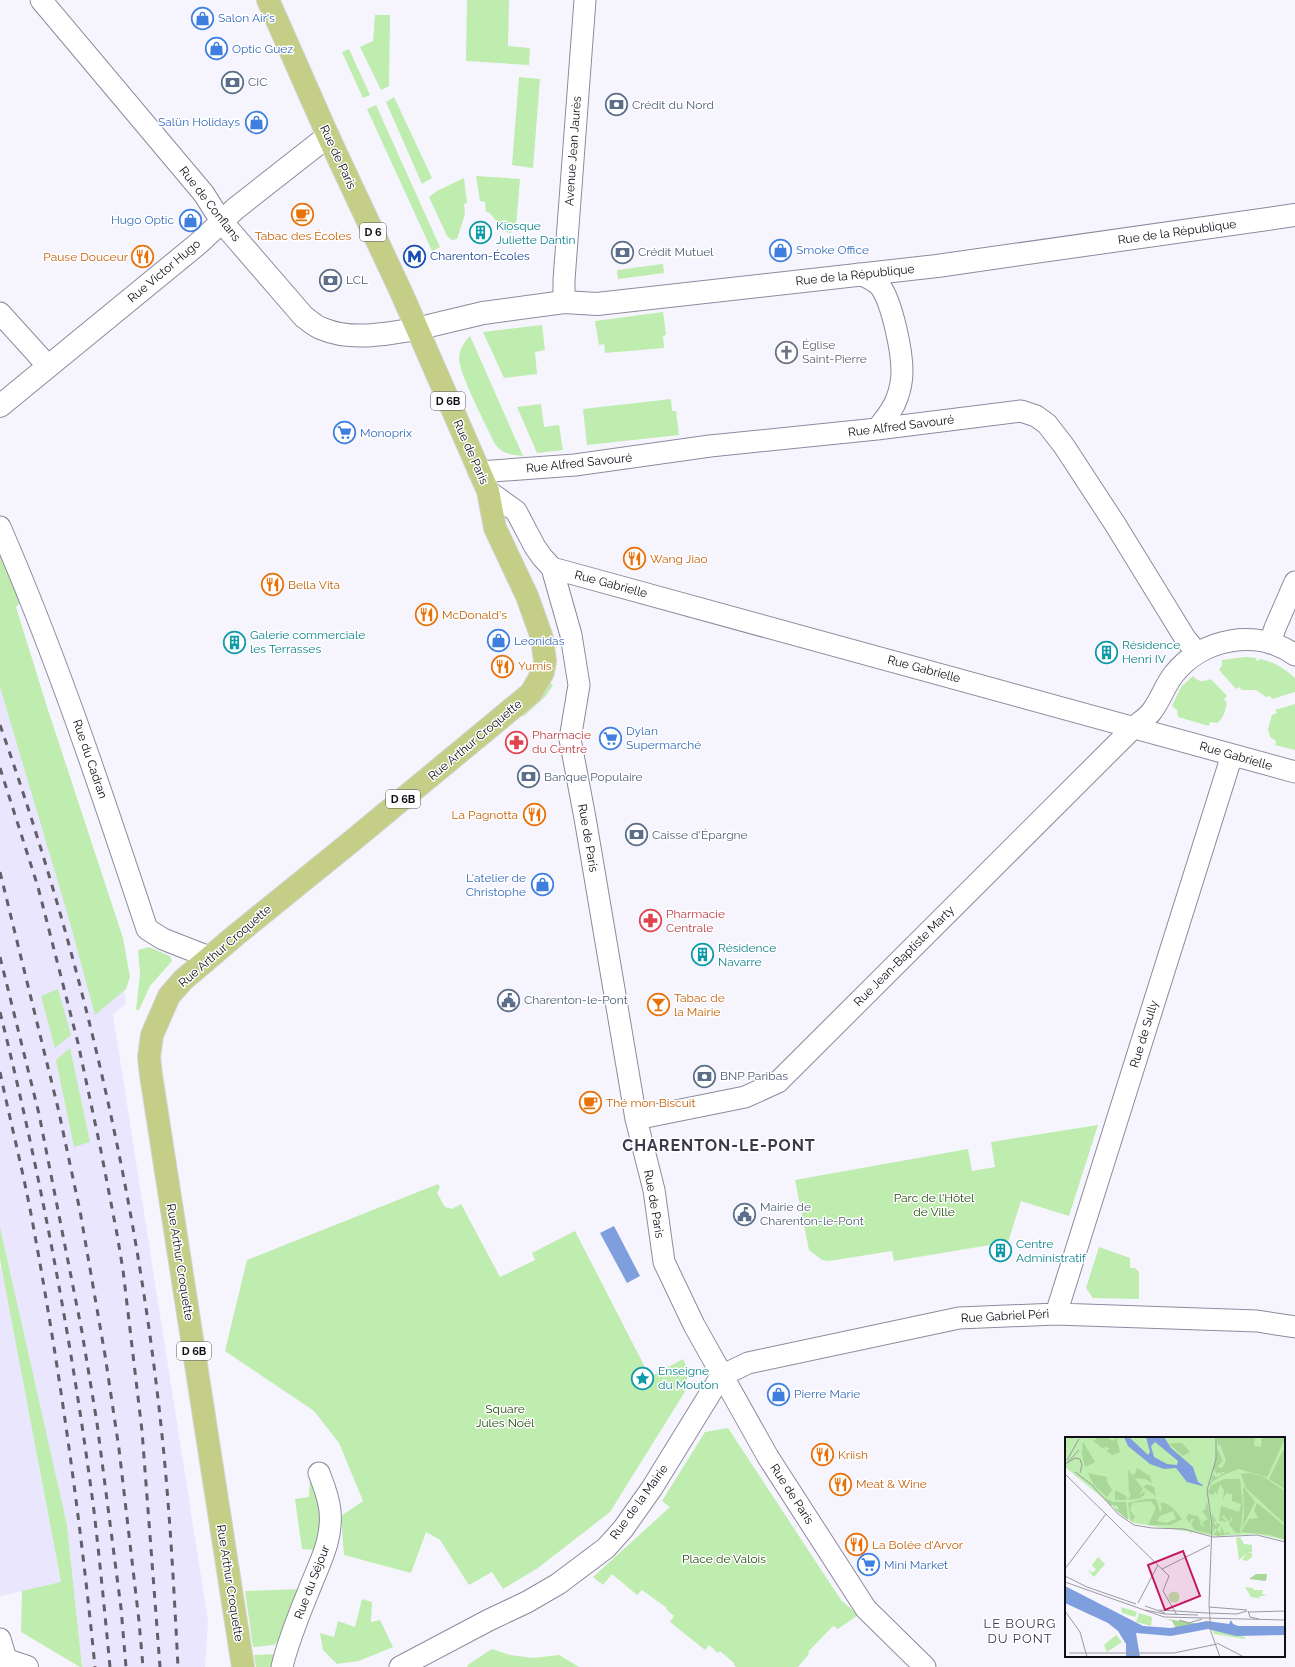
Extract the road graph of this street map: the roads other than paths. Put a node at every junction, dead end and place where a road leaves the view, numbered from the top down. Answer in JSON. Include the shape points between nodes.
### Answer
{"nodes":[{"id":1,"x":41,"y":0,"type":"edge"},
{"id":2,"x":268,"y":0,"type":"edge"},
{"id":3,"x":585,"y":0,"type":"edge"},
{"id":4,"x":328,"y":136,"type":"junction"},
{"id":5,"x":1295,"y":215,"type":"edge"},
{"id":6,"x":221,"y":221,"type":"junction"},
{"id":7,"x":859,"y":274,"type":"junction"},
{"id":8,"x":564,"y":302,"type":"junction"},
{"id":9,"x":0,"y":313,"type":"edge"},
{"id":10,"x":416,"y":329,"type":"junction"},
{"id":11,"x":48,"y":366,"type":"junction"},
{"id":12,"x":0,"y":406,"type":"edge"},
{"id":13,"x":877,"y":429,"type":"junction"},
{"id":14,"x":483,"y":481,"type":"junction"},
{"id":15,"x":0,"y":527,"type":"edge"},
{"id":16,"x":552,"y":568,"type":"junction"},
{"id":17,"x":1295,"y":582,"type":"edge"},
{"id":18,"x":1270,"y":643,"type":"junction"},
{"id":19,"x":1197,"y":653,"type":"junction"},
{"id":20,"x":1295,"y":655,"type":"edge"},
{"id":21,"x":1134,"y":727,"type":"junction"},
{"id":22,"x":1232,"y":755,"type":"junction"},
{"id":23,"x":1295,"y":772,"type":"edge"},
{"id":24,"x":209,"y":957,"type":"junction"},
{"id":25,"x":636,"y":1119,"type":"junction"},
{"id":26,"x":1056,"y":1314,"type":"junction"},
{"id":27,"x":1295,"y":1327,"type":"edge"},
{"id":28,"x":721,"y":1376,"type":"junction"},
{"id":29,"x":320,"y":1473,"type":"dead end"},
{"id":30,"x":2,"y":1652,"type":"edge"},
{"id":31,"x":27,"y":1667,"type":"edge"},
{"id":32,"x":243,"y":1667,"type":"edge"},
{"id":33,"x":282,"y":1667,"type":"edge"},
{"id":34,"x":400,"y":1667,"type":"edge"},
{"id":35,"x":925,"y":1667,"type":"edge"}],
"edges":[{"from":1,"to":6,"type":"street","name":"Rue de Conflans","via":[[204,194]]},
{"from":2,"to":4,"type":"main road","name":"Rue de Paris","number":"D 6"},
{"from":3,"to":8,"type":"street","name":"Avenue Jean Jaurès"},
{"from":4,"to":6,"type":"main road","name":"Rue Victor Hugo"},
{"from":4,"to":10,"type":"main road","name":"Rue de Paris","number":"D 6"},
{"from":5,"to":7,"type":"main road","name":"Rue de la République","via":[[950,265]]},
{"from":6,"to":10,"type":"main road","name":"Rue de Conflans","via":[[304,318],[321,329],[339,334],[380,334]]},
{"from":6,"to":11,"type":"main road","name":"Rue Victor Hugo","via":[[199,243]]},
{"from":7,"to":8,"type":"main road","name":"Rue de la République","via":[[597,304]]},
{"from":7,"to":13,"type":"street","via":[[875,282],[886,298],[896,326],[902,371],[897,399]]},
{"from":8,"to":10,"type":"main road","name":"Rue de la République","via":[[482,313]]},
{"from":9,"to":11,"type":"street"},
{"from":10,"to":14,"type":"main road","name":"Rue de Paris","number":"D 6B"},
{"from":11,"to":12,"type":"main road","name":"Rue Victor Hugo"},
{"from":13,"to":14,"type":"street","name":"Rue Alfred Savouré","via":[[710,446]]},
{"from":13,"to":19,"type":"street","name":"Rue Alfred Savouré","via":[[1021,411],[1036,416],[1047,424],[1064,446]]},
{"from":14,"to":16,"type":"street","name":"Rue de Paris","via":[[516,511],[535,547]]},
{"from":14,"to":24,"type":"main road","name":"Rue Arthur Croquette","number":"D 6B","via":[[495,528],[527,596],[542,638],[545,661],[538,682],[531,693]]},
{"from":15,"to":24,"type":"street","name":"Rue du Cadran","via":[[43,631],[91,759],[147,929],[163,939]]},
{"from":16,"to":21,"type":"street","name":"Rue Gabrielle"},
{"from":16,"to":25,"type":"street","name":"Rue de Paris","via":[[570,635],[579,685],[570,739]]},
{"from":17,"to":18,"type":"street"},
{"from":18,"to":19,"type":"street","name":"Rue Jean-Baptiste Marty","via":[[1236,639]]},
{"from":18,"to":20,"type":"street","name":"Rue Jean-Baptiste Marty"},
{"from":19,"to":21,"type":"street","name":"Rue Jean-Baptiste Marty","via":[[1174,674],[1152,711]]},
{"from":21,"to":22,"type":"street","name":"Rue Gabrielle"},
{"from":21,"to":25,"type":"street","name":"Rue Jean-Baptiste Marty","via":[[778,1082],[745,1097]]},
{"from":22,"to":23,"type":"street","name":"Rue Gabrielle"},
{"from":22,"to":26,"type":"street","name":"Rue de Sully"},
{"from":24,"to":32,"type":"main road","name":"Rue Arthur Croquette","number":"D 6B","via":[[169,996],[152,1035],[149,1057]]},
{"from":25,"to":28,"type":"street","name":"Rue de Paris","via":[[654,1190],[664,1262]]},
{"from":26,"to":27,"type":"street","name":"Rue Gabriel Péri","via":[[1257,1321]]},
{"from":26,"to":28,"type":"street","name":"Rue Gabriel Péri","via":[[959,1318],[748,1363]]},
{"from":28,"to":34,"type":"street","name":"Rue de la Mairie","via":[[652,1488],[606,1548],[558,1584],[527,1602]]},
{"from":28,"to":35,"type":"street","name":"Rue de Paris","via":[[768,1457],[866,1609]]},
{"from":29,"to":33,"type":"street","name":"Rue du Séjour","via":[[330,1511],[330,1532]]},
{"from":30,"to":31,"type":"main road"}]}
